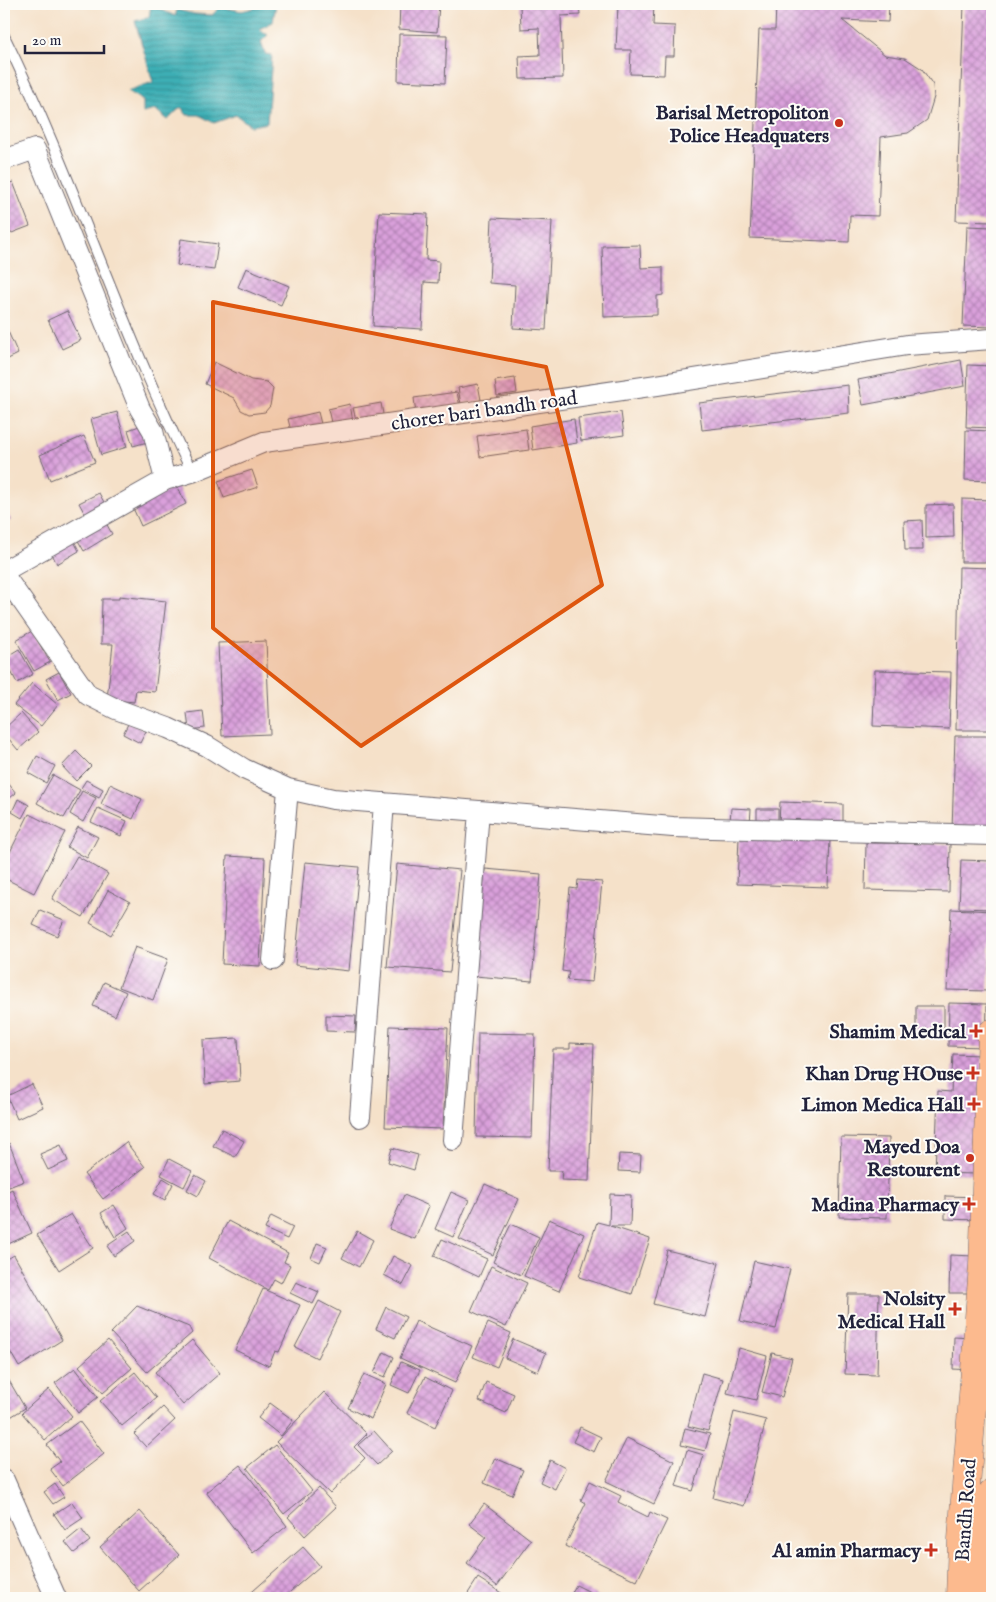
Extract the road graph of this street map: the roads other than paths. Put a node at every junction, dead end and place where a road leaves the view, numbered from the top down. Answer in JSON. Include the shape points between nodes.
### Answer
{"nodes":[{"id":1,"x":4,"y":36,"type":"edge"},
{"id":2,"x":4,"y":160,"type":"edge"},
{"id":3,"x":992,"y":338,"type":"edge"},
{"id":4,"x":192,"y":472,"type":"junction"},
{"id":5,"x":165,"y":480,"type":"junction"},
{"id":6,"x":6,"y":566,"type":"edge"},
{"id":7,"x":288,"y":789,"type":"junction"},
{"id":8,"x":384,"y":803,"type":"junction"},
{"id":9,"x":479,"y":811,"type":"junction"},
{"id":10,"x":992,"y":835,"type":"edge"},
{"id":11,"x":273,"y":960,"type":"dead end"},
{"id":12,"x":992,"y":1033,"type":"edge"},
{"id":13,"x":360,"y":1117,"type":"dead end"},
{"id":14,"x":453,"y":1140,"type":"dead end"},
{"id":15,"x":987,"y":1265,"type":"edge"},
{"id":16,"x":4,"y":1480,"type":"edge"},
{"id":17,"x":992,"y":1494,"type":"edge"},
{"id":18,"x":56,"y":1598,"type":"edge"},
{"id":19,"x":960,"y":1598,"type":"edge"},
{"id":20,"x":987,"y":1598,"type":"edge"}],
"edges":[{"from":1,"to":4,"type":"lane","via":[[30,88],[159,406]]},
{"from":2,"to":5,"type":"street","via":[[35,149],[140,409],[153,430]]},
{"from":3,"to":4,"type":"street","name":"chorer bari bandh road","via":[[907,345],[264,442]]},
{"from":4,"to":5,"type":"street","name":"chorer bari bandh road"},
{"from":5,"to":6,"type":"street","name":"chorer bari bandh road"},
{"from":6,"to":7,"type":"street","via":[[88,695],[207,746],[244,769]]},
{"from":7,"to":8,"type":"street","via":[[333,799]]},
{"from":7,"to":11,"type":"street"},
{"from":8,"to":9,"type":"street"},
{"from":8,"to":13,"type":"street"},
{"from":9,"to":10,"type":"street","via":[[673,827]]},
{"from":9,"to":14,"type":"street"},
{"from":12,"to":15,"type":"highway","name":"Bandh Road"},
{"from":15,"to":19,"type":"highway","name":"Bandh Road","via":[[962,1538]]},
{"from":16,"to":18,"type":"street"},
{"from":17,"to":20,"type":"highway","name":"Bandh Road"}]}
